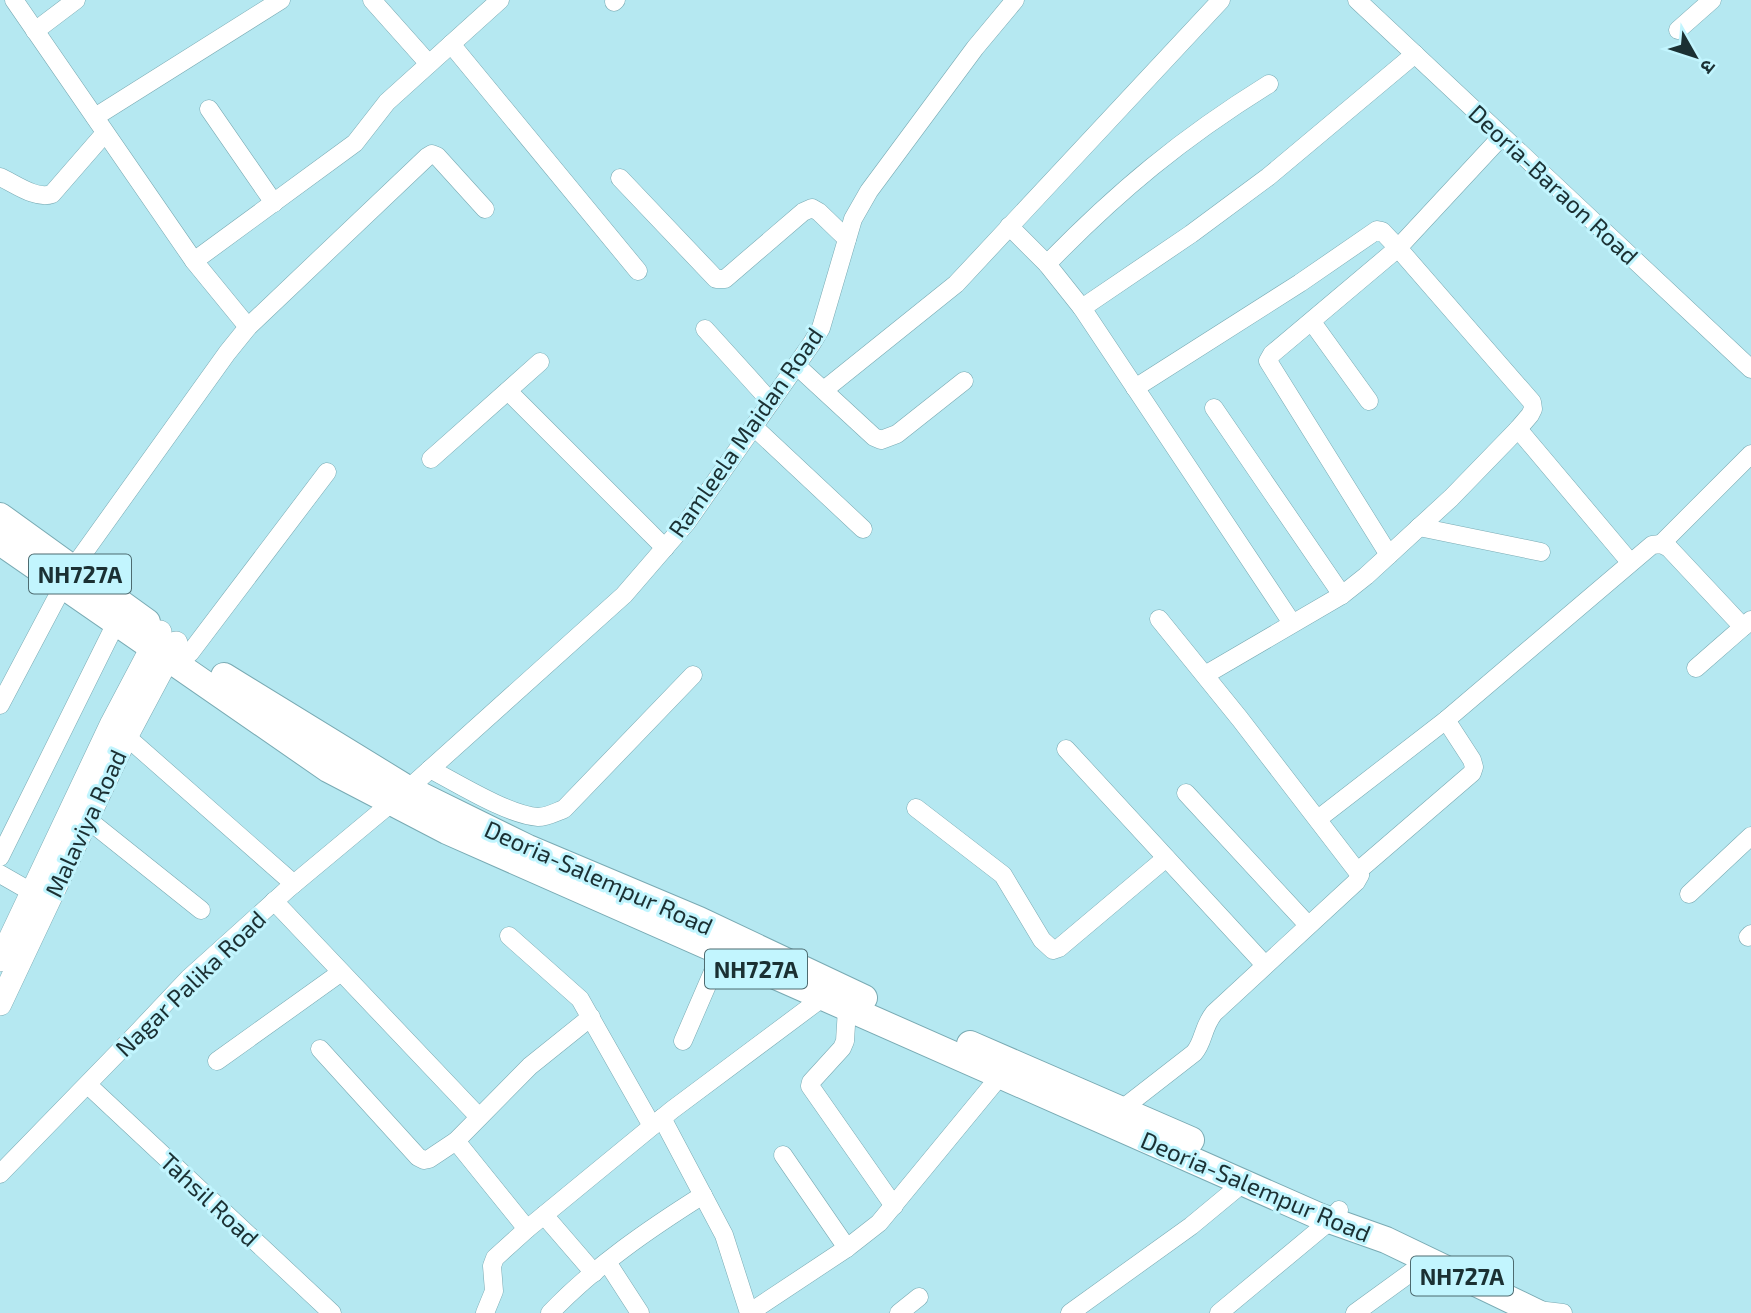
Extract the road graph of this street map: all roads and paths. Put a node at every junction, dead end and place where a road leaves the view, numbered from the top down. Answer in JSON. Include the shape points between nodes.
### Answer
{"nodes":[{"id":1,"x":14,"y":0,"type":"edge"},
{"id":2,"x":76,"y":0,"type":"edge"},
{"id":3,"x":281,"y":0,"type":"edge"},
{"id":4,"x":372,"y":0,"type":"edge"},
{"id":5,"x":500,"y":0,"type":"edge"},
{"id":6,"x":1015,"y":0,"type":"edge"},
{"id":7,"x":1221,"y":0,"type":"edge"},
{"id":8,"x":1357,"y":0,"type":"edge"},
{"id":9,"x":1712,"y":0,"type":"edge"},
{"id":10,"x":1678,"y":30,"type":"dead end"},
{"id":11,"x":35,"y":31,"type":"junction"},
{"id":12,"x":451,"y":44,"type":"junction"},
{"id":13,"x":1415,"y":54,"type":"junction"},
{"id":14,"x":429,"y":64,"type":"junction"},
{"id":15,"x":1269,"y":84,"type":"dead end"},
{"id":16,"x":209,"y":109,"type":"dead end"},
{"id":17,"x":94,"y":117,"type":"junction"},
{"id":18,"x":105,"y":133,"type":"junction"},
{"id":19,"x":1502,"y":136,"type":"junction"},
{"id":20,"x":0,"y":177,"type":"edge"},
{"id":21,"x":621,"y":178,"type":"dead end"},
{"id":22,"x":274,"y":203,"type":"junction"},
{"id":23,"x":485,"y":209,"type":"dead end"},
{"id":24,"x":1009,"y":226,"type":"junction"},
{"id":25,"x":847,"y":239,"type":"junction"},
{"id":26,"x":1398,"y":248,"type":"junction"},
{"id":27,"x":194,"y":261,"type":"junction"},
{"id":28,"x":1047,"y":264,"type":"junction"},
{"id":29,"x":638,"y":271,"type":"dead end"},
{"id":30,"x":1082,"y":308,"type":"junction"},
{"id":31,"x":1312,"y":323,"type":"junction"},
{"id":32,"x":248,"y":327,"type":"junction"},
{"id":33,"x":705,"y":329,"type":"dead end"},
{"id":34,"x":540,"y":362,"type":"dead end"},
{"id":35,"x":797,"y":366,"type":"junction"},
{"id":36,"x":1751,"y":369,"type":"edge"},
{"id":37,"x":964,"y":380,"type":"dead end"},
{"id":38,"x":1135,"y":387,"type":"junction"},
{"id":39,"x":824,"y":390,"type":"junction"},
{"id":40,"x":508,"y":391,"type":"junction"},
{"id":41,"x":1369,"y":401,"type":"dead end"},
{"id":42,"x":771,"y":402,"type":"junction"},
{"id":43,"x":1214,"y":408,"type":"dead end"},
{"id":44,"x":754,"y":427,"type":"junction"},
{"id":45,"x":1518,"y":429,"type":"junction"},
{"id":46,"x":1751,"y":454,"type":"edge"},
{"id":47,"x":431,"y":460,"type":"dead end"},
{"id":48,"x":327,"y":472,"type":"dead end"},
{"id":49,"x":0,"y":516,"type":"edge"},
{"id":50,"x":1419,"y":527,"type":"junction"},
{"id":51,"x":863,"y":529,"type":"dead end"},
{"id":52,"x":0,"y":542,"type":"edge"},
{"id":53,"x":1661,"y":544,"type":"junction"},
{"id":54,"x":665,"y":548,"type":"junction"},
{"id":55,"x":1541,"y":552,"type":"dead end"},
{"id":56,"x":1389,"y":555,"type":"junction"},
{"id":57,"x":1630,"y":562,"type":"junction"},
{"id":58,"x":68,"y":577,"type":"junction"},
{"id":59,"x":1342,"y":595,"type":"junction"},
{"id":60,"x":1159,"y":619,"type":"dead end"},
{"id":61,"x":116,"y":623,"type":"junction"},
{"id":62,"x":1292,"y":623,"type":"junction"},
{"id":63,"x":1747,"y":624,"type":"edge"},
{"id":64,"x":169,"y":647,"type":"junction"},
{"id":65,"x":1696,"y":668,"type":"dead end"},
{"id":66,"x":693,"y":675,"type":"dead end"},
{"id":67,"x":1205,"y":676,"type":"junction"},
{"id":68,"x":0,"y":705,"type":"edge"},
{"id":69,"x":1446,"y":720,"type":"junction"},
{"id":70,"x":119,"y":730,"type":"junction"},
{"id":71,"x":1066,"y":749,"type":"dead end"},
{"id":72,"x":430,"y":769,"type":"junction"},
{"id":73,"x":1186,"y":793,"type":"dead end"},
{"id":74,"x":400,"y":796,"type":"junction"},
{"id":75,"x":916,"y":808,"type":"dead end"},
{"id":76,"x":87,"y":819,"type":"junction"},
{"id":77,"x":1318,"y":819,"type":"junction"},
{"id":78,"x":1751,"y":836,"type":"edge"},
{"id":79,"x":0,"y":858,"type":"edge"},
{"id":80,"x":1166,"y":858,"type":"junction"},
{"id":81,"x":1358,"y":871,"type":"junction"},
{"id":82,"x":0,"y":874,"type":"edge"},
{"id":83,"x":294,"y":884,"type":"junction"},
{"id":84,"x":1689,"y":894,"type":"dead end"},
{"id":85,"x":40,"y":897,"type":"junction"},
{"id":86,"x":274,"y":901,"type":"junction"},
{"id":87,"x":201,"y":910,"type":"dead end"},
{"id":88,"x":1308,"y":925,"type":"junction"},
{"id":89,"x":509,"y":936,"type":"dead end"},
{"id":90,"x":721,"y":953,"type":"junction"},
{"id":91,"x":0,"y":960,"type":"edge"},
{"id":92,"x":1265,"y":965,"type":"junction"},
{"id":93,"x":341,"y":973,"type":"junction"},
{"id":94,"x":822,"y":998,"type":"junction"},
{"id":95,"x":0,"y":1004,"type":"edge"},
{"id":96,"x":847,"y":1009,"type":"junction"},
{"id":97,"x":591,"y":1017,"type":"junction"},
{"id":98,"x":683,"y":1041,"type":"dead end"},
{"id":99,"x":320,"y":1049,"type":"dead end"},
{"id":100,"x":217,"y":1061,"type":"dead end"},
{"id":101,"x":1000,"y":1076,"type":"junction"},
{"id":102,"x":88,"y":1085,"type":"junction"},
{"id":103,"x":1122,"y":1109,"type":"junction"},
{"id":104,"x":479,"y":1117,"type":"junction"},
{"id":105,"x":657,"y":1122,"type":"junction"},
{"id":106,"x":456,"y":1141,"type":"junction"},
{"id":107,"x":783,"y":1155,"type":"dead end"},
{"id":108,"x":0,"y":1174,"type":"edge"},
{"id":109,"x":1243,"y":1183,"type":"junction"},
{"id":110,"x":703,"y":1195,"type":"junction"},
{"id":111,"x":894,"y":1206,"type":"junction"},
{"id":112,"x":544,"y":1214,"type":"junction"},
{"id":113,"x":1335,"y":1215,"type":"junction"},
{"id":114,"x":527,"y":1229,"type":"junction"},
{"id":115,"x":847,"y":1248,"type":"junction"},
{"id":116,"x":1428,"y":1260,"type":"junction"},
{"id":117,"x":601,"y":1268,"type":"junction"},
{"id":118,"x":919,"y":1297,"type":"dead end"},
{"id":119,"x":1377,"y":1306,"type":"edge"},
{"id":120,"x":553,"y":1312,"type":"edge"},
{"id":121,"x":1533,"y":1312,"type":"edge"},
{"id":122,"x":332,"y":1313,"type":"edge"},
{"id":123,"x":485,"y":1313,"type":"edge"},
{"id":124,"x":640,"y":1313,"type":"edge"},
{"id":125,"x":899,"y":1313,"type":"edge"},
{"id":126,"x":1070,"y":1313,"type":"edge"},
{"id":127,"x":1219,"y":1313,"type":"edge"},
{"id":128,"x":1355,"y":1313,"type":"edge"},
{"id":129,"x":1563,"y":1313,"type":"edge"}],
"edges":[{"from":1,"to":11,"type":"street"},
{"from":2,"to":11,"type":"street"},
{"from":3,"to":17,"type":"street"},
{"from":4,"to":14,"type":"street"},
{"from":5,"to":12,"type":"street"},
{"from":6,"to":25,"type":"street","name":"Ramleela Maidan Road","via":[[902,143],[869,191]]},
{"from":7,"to":24,"type":"street"},
{"from":8,"to":13,"type":"street","name":"Deoria-Baraon Road"},
{"from":9,"to":10,"type":"street"},
{"from":11,"to":17,"type":"street"},
{"from":12,"to":14,"type":"street"},
{"from":12,"to":29,"type":"street"},
{"from":13,"to":19,"type":"street","name":"Deoria-Baraon Road"},
{"from":13,"to":30,"type":"street","via":[[1268,177]]},
{"from":14,"to":22,"type":"street","via":[[387,102],[355,143]]},
{"from":15,"to":28,"type":"street","via":[[1147,169]]},
{"from":16,"to":22,"type":"street"},
{"from":17,"to":18,"type":"street"},
{"from":18,"to":20,"type":"street","via":[[45,197]]},
{"from":18,"to":27,"type":"street"},
{"from":19,"to":26,"type":"street"},
{"from":19,"to":36,"type":"street","name":"Deoria-Baraon Road"},
{"from":21,"to":25,"type":"street","via":[[716,279],[725,279],[812,208]]},
{"from":22,"to":27,"type":"street"},
{"from":23,"to":32,"type":"street","via":[[432,154]]},
{"from":24,"to":28,"type":"street"},
{"from":24,"to":39,"type":"street","via":[[934,304]]},
{"from":25,"to":35,"type":"street","name":"Ramleela Maidan Road","via":[[821,328]]},
{"from":26,"to":31,"type":"street"},
{"from":26,"to":38,"type":"street","via":[[1382,231],[1373,232],[1300,284]]},
{"from":26,"to":45,"type":"street","via":[[1532,402],[1530,415]]},
{"from":27,"to":32,"type":"street"},
{"from":28,"to":30,"type":"street"},
{"from":30,"to":38,"type":"street"},
{"from":31,"to":41,"type":"street"},
{"from":31,"to":56,"type":"street","via":[[1268,361]]},
{"from":32,"to":58,"type":"street"},
{"from":33,"to":42,"type":"street"},
{"from":34,"to":40,"type":"street"},
{"from":35,"to":39,"type":"street"},
{"from":35,"to":42,"type":"street","name":"Ramleela Maidan Road"},
{"from":37,"to":39,"type":"street","via":[[897,434],[881,440]]},
{"from":38,"to":62,"type":"street"},
{"from":40,"to":47,"type":"street"},
{"from":40,"to":54,"type":"street"},
{"from":42,"to":44,"type":"street","name":"Ramleela Maidan Road"},
{"from":43,"to":59,"type":"street"},
{"from":44,"to":51,"type":"street"},
{"from":44,"to":54,"type":"street","name":"Ramleela Maidan Road"},
{"from":45,"to":50,"type":"street"},
{"from":45,"to":57,"type":"street"},
{"from":46,"to":53,"type":"street"},
{"from":48,"to":64,"type":"street"},
{"from":49,"to":58,"type":"highway","name":"Deoria-Salempur Road","number":"NH727A"},
{"from":50,"to":55,"type":"street"},
{"from":50,"to":56,"type":"street"},
{"from":52,"to":58,"type":"highway","name":"Deoria-Salempur Road","number":"NH727A"},
{"from":53,"to":57,"type":"street","via":[[1652,545]]},
{"from":53,"to":63,"type":"street"},
{"from":54,"to":72,"type":"street","name":"Ramleela Maidan Road","via":[[624,595]]},
{"from":56,"to":59,"type":"street"},
{"from":57,"to":69,"type":"street"},
{"from":58,"to":61,"type":"highway","name":"Deoria-Salempur Road","number":"NH727A"},
{"from":58,"to":64,"type":"highway","name":"Deoria-Salempur Road","number":"NH727A"},
{"from":58,"to":68,"type":"street"},
{"from":59,"to":62,"type":"street"},
{"from":60,"to":67,"type":"street"},
{"from":61,"to":64,"type":"highway","name":"Deoria-Salempur Road","number":"NH727A"},
{"from":61,"to":79,"type":"street"},
{"from":62,"to":67,"type":"street"},
{"from":63,"to":65,"type":"street"},
{"from":64,"to":70,"type":"main road","name":"Malaviya Road"},
{"from":64,"to":74,"type":"highway","name":"Deoria-Salempur Road","number":"NH727A","via":[[328,769]]},
{"from":66,"to":72,"type":"street","via":[[564,809],[553,814],[538,817],[510,809]]},
{"from":67,"to":77,"type":"street"},
{"from":69,"to":77,"type":"street"},
{"from":69,"to":81,"type":"street","via":[[1472,760],[1472,773]]},
{"from":70,"to":76,"type":"main road","name":"Malaviya Road"},
{"from":70,"to":83,"type":"street"},
{"from":70,"to":85,"type":"main road","name":"Malaviya Road"},
{"from":71,"to":80,"type":"street"},
{"from":72,"to":74,"type":"street","name":"Ramleela Maidan Road"},
{"from":73,"to":88,"type":"street"},
{"from":74,"to":83,"type":"street","name":"Nagar Palika Road"},
{"from":74,"to":90,"type":"highway","name":"Deoria-Salempur Road","number":"NH727A","via":[[447,831]]},
{"from":74,"to":103,"type":"highway","name":"Deoria-Salempur Road","number":"NH727A","via":[[699,920],[902,1015]]},
{"from":75,"to":80,"type":"street","via":[[1003,875],[1042,940],[1053,950]]},
{"from":76,"to":85,"type":"main road","name":"Malaviya Road"},
{"from":76,"to":87,"type":"street"},
{"from":77,"to":81,"type":"street"},
{"from":78,"to":84,"type":"street"},
{"from":80,"to":92,"type":"street"},
{"from":81,"to":88,"type":"street","via":[[1356,881]]},
{"from":82,"to":85,"type":"street"},
{"from":83,"to":86,"type":"street","name":"Nagar Palika Road"},
{"from":85,"to":91,"type":"main road","name":"Malaviya Road"},
{"from":85,"to":95,"type":"main road","name":"Malaviya Road"},
{"from":86,"to":93,"type":"street"},
{"from":86,"to":102,"type":"street","name":"Nagar Palika Road","via":[[188,978]]},
{"from":88,"to":92,"type":"street"},
{"from":89,"to":97,"type":"street","via":[[569,988]]},
{"from":90,"to":94,"type":"highway","name":"Deoria-Salempur Road","number":"NH727A"},
{"from":90,"to":98,"type":"street"},
{"from":92,"to":103,"type":"street","via":[[1208,1020],[1194,1053]]},
{"from":93,"to":100,"type":"street"},
{"from":93,"to":104,"type":"street"},
{"from":94,"to":96,"type":"highway","name":"Deoria-Salempur Road","number":"NH727A"},
{"from":94,"to":105,"type":"street"},
{"from":96,"to":101,"type":"highway","name":"Deoria-Salempur Road","number":"NH727A"},
{"from":96,"to":111,"type":"street","via":[[842,1048],[810,1086]]},
{"from":97,"to":104,"type":"street","via":[[530,1066]]},
{"from":97,"to":105,"type":"street"},
{"from":99,"to":106,"type":"street","via":[[418,1157],[429,1159]]},
{"from":101,"to":109,"type":"highway","name":"Deoria-Salempur Road","number":"NH727A"},
{"from":101,"to":111,"type":"street"},
{"from":102,"to":108,"type":"street","name":"Nagar Palika Road"},
{"from":102,"to":122,"type":"street","name":"Tahsil Road"},
{"from":103,"to":113,"type":"highway","name":"Deoria-Salempur Road","number":"NH727A","via":[[1327,1201]]},
{"from":104,"to":106,"type":"street"},
{"from":105,"to":110,"type":"street"},
{"from":105,"to":112,"type":"street"},
{"from":106,"to":114,"type":"street"},
{"from":107,"to":115,"type":"street"},
{"from":109,"to":113,"type":"highway","name":"Deoria-Salempur Road","number":"NH727A"},
{"from":109,"to":126,"type":"street"},
{"from":110,"to":115,"type":"street","via":[[724,1235],[749,1313]]},
{"from":110,"to":117,"type":"street"},
{"from":111,"to":115,"type":"street"},
{"from":112,"to":114,"type":"street"},
{"from":112,"to":117,"type":"street"},
{"from":113,"to":116,"type":"highway","name":"Deoria-Salempur Road","number":"NH727A"},
{"from":113,"to":127,"type":"street"},
{"from":114,"to":123,"type":"street","via":[[495,1258],[494,1291]]},
{"from":116,"to":119,"type":"street"},
{"from":116,"to":121,"type":"highway","number":"NH727A"},
{"from":117,"to":120,"type":"street"},
{"from":117,"to":124,"type":"street"},
{"from":118,"to":125,"type":"street"},
{"from":119,"to":128,"type":"street"},
{"from":121,"to":129,"type":"street"}]}
